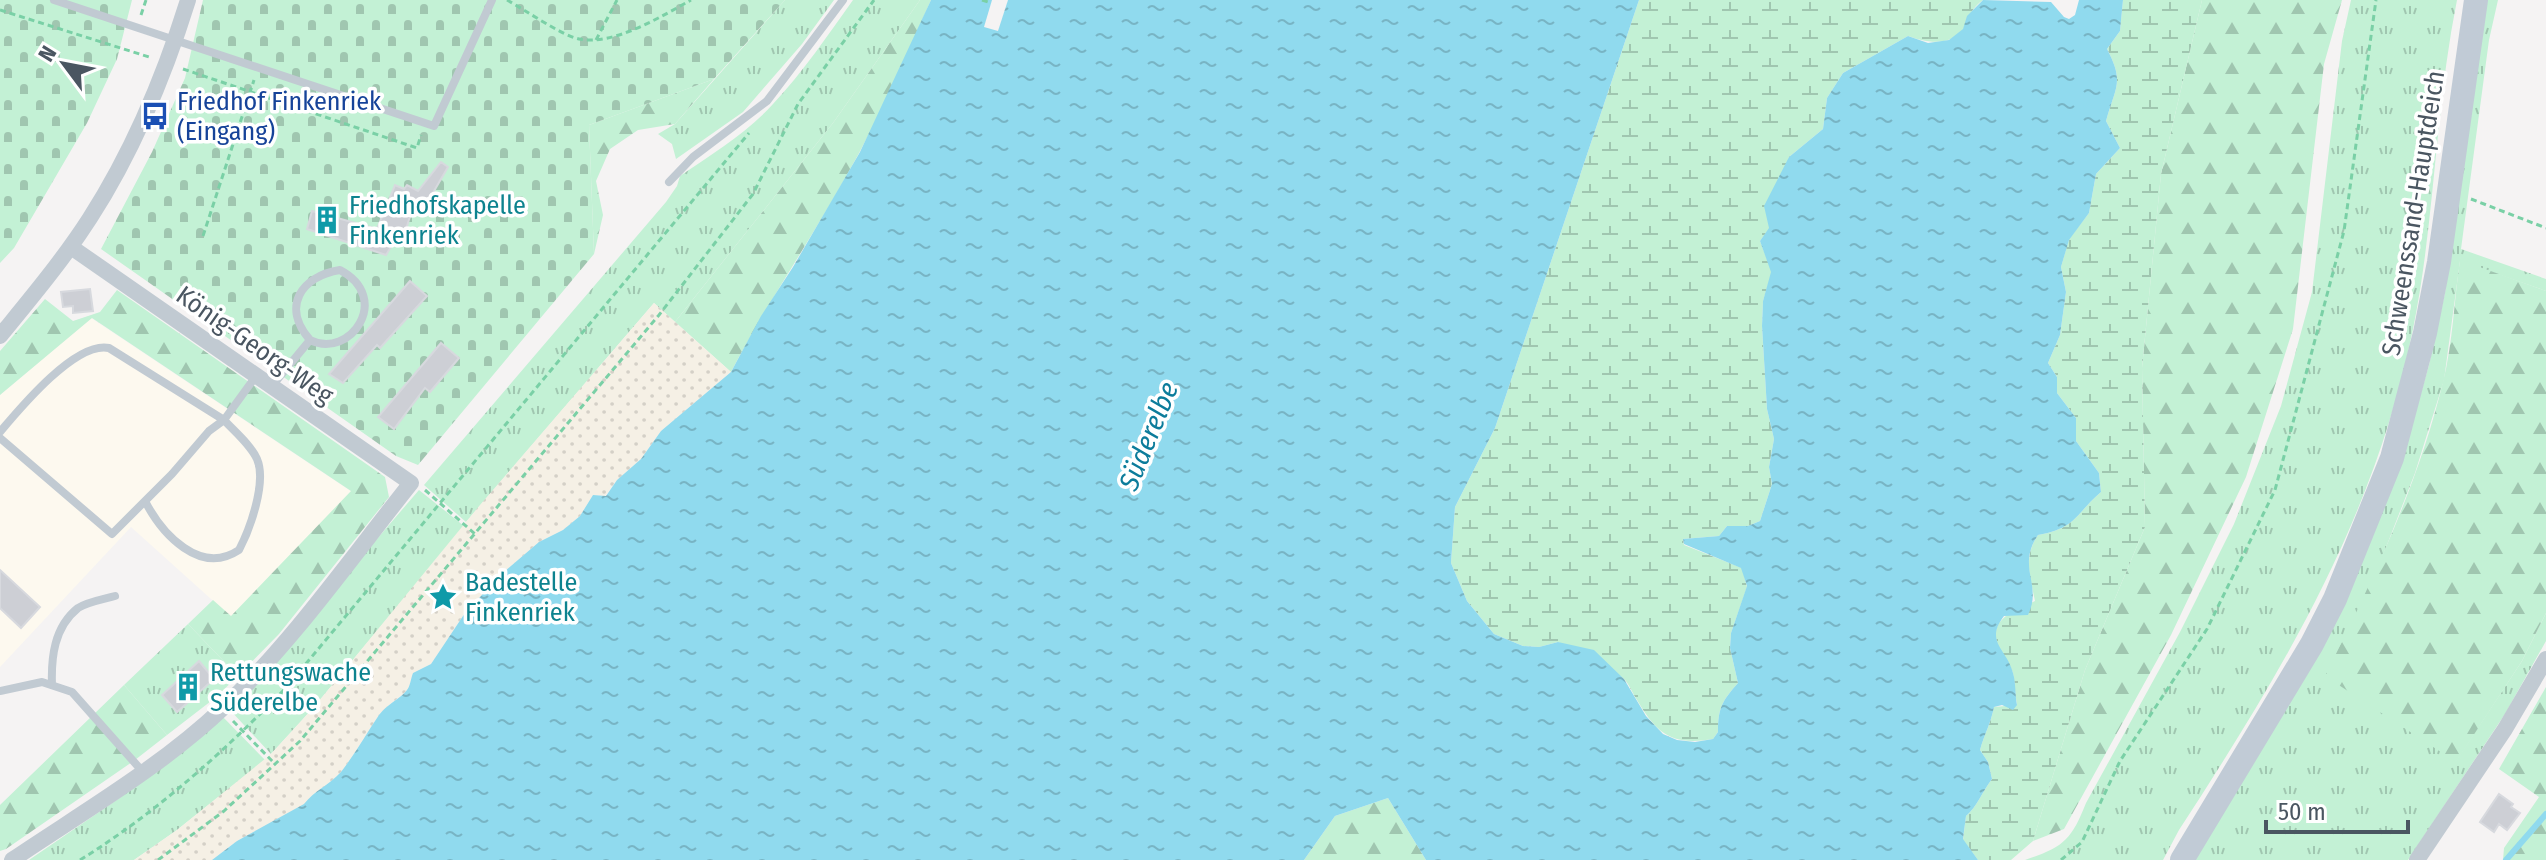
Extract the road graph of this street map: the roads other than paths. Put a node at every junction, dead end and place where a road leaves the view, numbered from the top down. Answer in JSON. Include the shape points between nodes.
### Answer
{"nodes":[{"id":1,"x":54,"y":0,"type":"edge"},
{"id":2,"x":188,"y":0,"type":"edge"},
{"id":3,"x":492,"y":0,"type":"edge"},
{"id":4,"x":843,"y":0,"type":"edge"},
{"id":5,"x":2476,"y":0,"type":"edge"},
{"id":6,"x":175,"y":41,"type":"junction"},
{"id":7,"x":669,"y":182,"type":"dead end"},
{"id":8,"x":71,"y":247,"type":"junction"},
{"id":9,"x":0,"y":336,"type":"edge"},
{"id":10,"x":310,"y":340,"type":"junction"},
{"id":11,"x":256,"y":375,"type":"junction"},
{"id":12,"x":272,"y":386,"type":"junction"},
{"id":13,"x":224,"y":420,"type":"junction"},
{"id":14,"x":0,"y":435,"type":"edge"},
{"id":15,"x":145,"y":501,"type":"junction"},
{"id":16,"x":115,"y":596,"type":"dead end"},
{"id":17,"x":2546,"y":659,"type":"edge"},
{"id":18,"x":52,"y":685,"type":"junction"},
{"id":19,"x":0,"y":691,"type":"edge"},
{"id":20,"x":144,"y":772,"type":"junction"},
{"id":21,"x":12,"y":860,"type":"edge"},
{"id":22,"x":2182,"y":860,"type":"edge"},
{"id":23,"x":2417,"y":860,"type":"edge"}],
"edges":[{"from":1,"to":6,"type":"lane"},
{"from":2,"to":6,"type":"street"},
{"from":3,"to":6,"type":"lane","via":[[434,126]]},
{"from":4,"to":7,"type":"lane","via":[[767,101]]},
{"from":5,"to":22,"type":"street","name":"Schweenssand-Hauptdeich","via":[[2425,333],[2372,512],[2312,644]]},
{"from":6,"to":8,"type":"street","via":[[128,152]]},
{"from":8,"to":9,"type":"street"},
{"from":8,"to":11,"type":"street","name":"König-Georg-Weg"},
{"from":10,"to":10,"type":"lane","via":[[332,346],[362,317],[362,287],[340,270],[319,274],[299,297],[297,319]]},
{"from":10,"to":12,"type":"lane"},
{"from":11,"to":12,"type":"street","name":"König-Georg-Weg"},
{"from":11,"to":13,"type":"lane"},
{"from":12,"to":20,"type":"street","name":"König-Georg-Weg","via":[[416,485],[222,709]]},
{"from":13,"to":14,"type":"lane","via":[[100,346],[74,358]]},
{"from":13,"to":15,"type":"lane"},
{"from":13,"to":15,"type":"lane","via":[[245,441],[261,473],[239,550],[220,559],[180,547]]},
{"from":14,"to":15,"type":"lane","via":[[112,534]]},
{"from":16,"to":18,"type":"lane","via":[[79,608],[60,631],[51,657]]},
{"from":17,"to":23,"type":"street"},
{"from":18,"to":19,"type":"lane","via":[[42,682]]},
{"from":18,"to":20,"type":"lane","via":[[72,692]]},
{"from":20,"to":21,"type":"street"}]}
